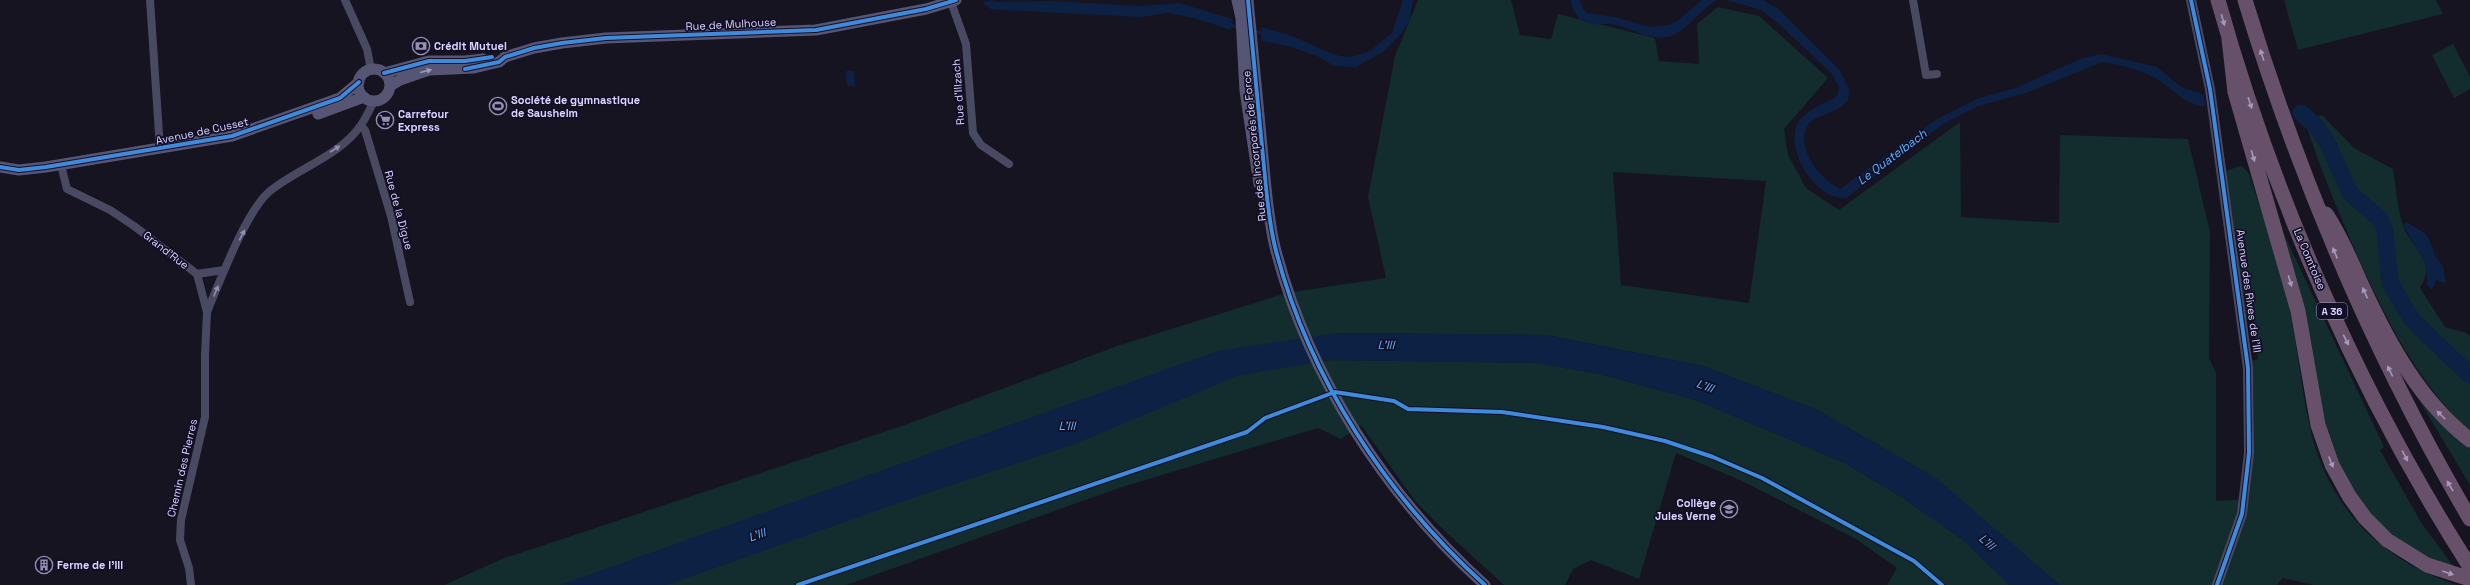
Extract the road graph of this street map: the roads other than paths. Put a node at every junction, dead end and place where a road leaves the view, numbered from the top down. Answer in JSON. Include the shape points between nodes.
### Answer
{"nodes":[{"id":1,"x":150,"y":0,"type":"edge"},
{"id":2,"x":345,"y":0,"type":"edge"},
{"id":3,"x":1237,"y":0,"type":"edge"},
{"id":4,"x":1248,"y":0,"type":"edge"},
{"id":5,"x":1913,"y":0,"type":"edge"},
{"id":6,"x":2191,"y":0,"type":"edge"},
{"id":7,"x":2218,"y":0,"type":"edge"},
{"id":8,"x":2245,"y":0,"type":"edge"},
{"id":9,"x":954,"y":1,"type":"edge"},
{"id":10,"x":1245,"y":19,"type":"junction"},
{"id":11,"x":2229,"y":39,"type":"junction"},
{"id":12,"x":505,"y":57,"type":"junction"},
{"id":13,"x":371,"y":70,"type":"junction"},
{"id":14,"x":384,"y":73,"type":"junction"},
{"id":15,"x":1936,"y":74,"type":"dead end"},
{"id":16,"x":359,"y":82,"type":"junction"},
{"id":17,"x":390,"y":86,"type":"junction"},
{"id":18,"x":369,"y":99,"type":"junction"},
{"id":19,"x":265,"y":126,"type":"junction"},
{"id":20,"x":360,"y":126,"type":"junction"},
{"id":21,"x":160,"y":149,"type":"junction"},
{"id":22,"x":1009,"y":164,"type":"dead end"},
{"id":23,"x":61,"y":165,"type":"junction"},
{"id":24,"x":0,"y":167,"type":"edge"},
{"id":25,"x":2307,"y":185,"type":"junction"},
{"id":26,"x":224,"y":270,"type":"junction"},
{"id":27,"x":197,"y":274,"type":"junction"},
{"id":28,"x":410,"y":302,"type":"dead end"},
{"id":29,"x":207,"y":312,"type":"junction"},
{"id":30,"x":2470,"y":440,"type":"edge"},
{"id":31,"x":2470,"y":519,"type":"edge"},
{"id":32,"x":2470,"y":567,"type":"edge"},
{"id":33,"x":2470,"y":579,"type":"edge"},
{"id":34,"x":191,"y":585,"type":"edge"},
{"id":35,"x":1485,"y":585,"type":"edge"},
{"id":36,"x":2217,"y":585,"type":"edge"}],
"edges":[{"from":1,"to":21,"type":"street"},
{"from":2,"to":13,"type":"street","via":[[367,49]]},
{"from":3,"to":10,"type":"main road","name":"Rue des Incorporés de Force"},
{"from":4,"to":10,"type":"main road","name":"Rue des Incorporés de Force"},
{"from":5,"to":15,"type":"street","via":[[1926,76]]},
{"from":6,"to":36,"type":"street","name":"Avenue des Rives de l'Ill","via":[[2210,89],[2248,368],[2249,453],[2242,514]]},
{"from":7,"to":11,"type":"highway","name":"La Comtoise","number":"A 36","one_way":true},
{"from":25,"to":8,"type":"highway","number":"A 36","one_way":true,"via":[[2277,102]]},
{"from":9,"to":12,"type":"main road","name":"Rue de Mulhouse","via":[[919,11],[816,30],[606,38],[562,43]]},
{"from":9,"to":22,"type":"street","name":"Rue d'Illzach","via":[[966,44],[972,133],[981,145]]},
{"from":10,"to":35,"type":"main road","name":"Rue des Incorporés de Force","via":[[1275,247],[1291,296],[1319,364],[1371,455],[1409,506]]},
{"from":11,"to":32,"type":"highway","name":"La Comtoise","number":"A 36","one_way":true,"via":[[2284,196],[2337,322],[2418,479]]},
{"from":11,"to":33,"type":"highway","one_way":true,"via":[[2235,92],[2298,311],[2318,425],[2339,481],[2365,518],[2387,540],[2427,565]]},
{"from":12,"to":14,"type":"main road","name":"Rue de Mulhouse","via":[[497,55],[465,61],[428,61]]},
{"from":17,"to":12,"type":"main road","name":"Rue de Mulhouse","one_way":true,"via":[[429,70],[474,68],[499,62]]},
{"from":13,"to":14,"type":"main road"},
{"from":13,"to":16,"type":"main road","via":[[363,74]]},
{"from":14,"to":17,"type":"main road"},
{"from":16,"to":18,"type":"main road","via":[[360,90]]},
{"from":16,"to":19,"type":"main road","name":"Avenue de Cusset","via":[[340,98]]},
{"from":17,"to":18,"type":"main road","via":[[387,95]]},
{"from":18,"to":19,"type":"main road","name":"Avenue de Cusset","via":[[291,123]]},
{"from":18,"to":20,"type":"street"},
{"from":19,"to":21,"type":"main road","name":"Avenue de Cusset","via":[[232,136]]},
{"from":26,"to":20,"type":"street","one_way":true,"via":[[256,207],[270,191],[345,142]]},
{"from":20,"to":28,"type":"street","name":"Rue de la Digue","via":[[365,130],[391,216]]},
{"from":21,"to":23,"type":"main road","name":"Avenue de Cusset"},
{"from":23,"to":24,"type":"main road","via":[[19,170]]},
{"from":23,"to":27,"type":"street","name":"Grand'Rue","via":[[67,189],[110,210]]},
{"from":30,"to":25,"type":"highway","one_way":true,"via":[[2436,410],[2414,380],[2376,317],[2337,230]]},
{"from":31,"to":25,"type":"highway","number":"A 36","one_way":true,"via":[[2418,427],[2362,315]]},
{"from":26,"to":27,"type":"street","name":"Grand'Rue"},
{"from":29,"to":26,"type":"street","one_way":true},
{"from":27,"to":29,"type":"street"},
{"from":29,"to":34,"type":"street","name":"Chemin des Pierres","via":[[205,427],[186,499],[180,540],[189,568]]}]}
